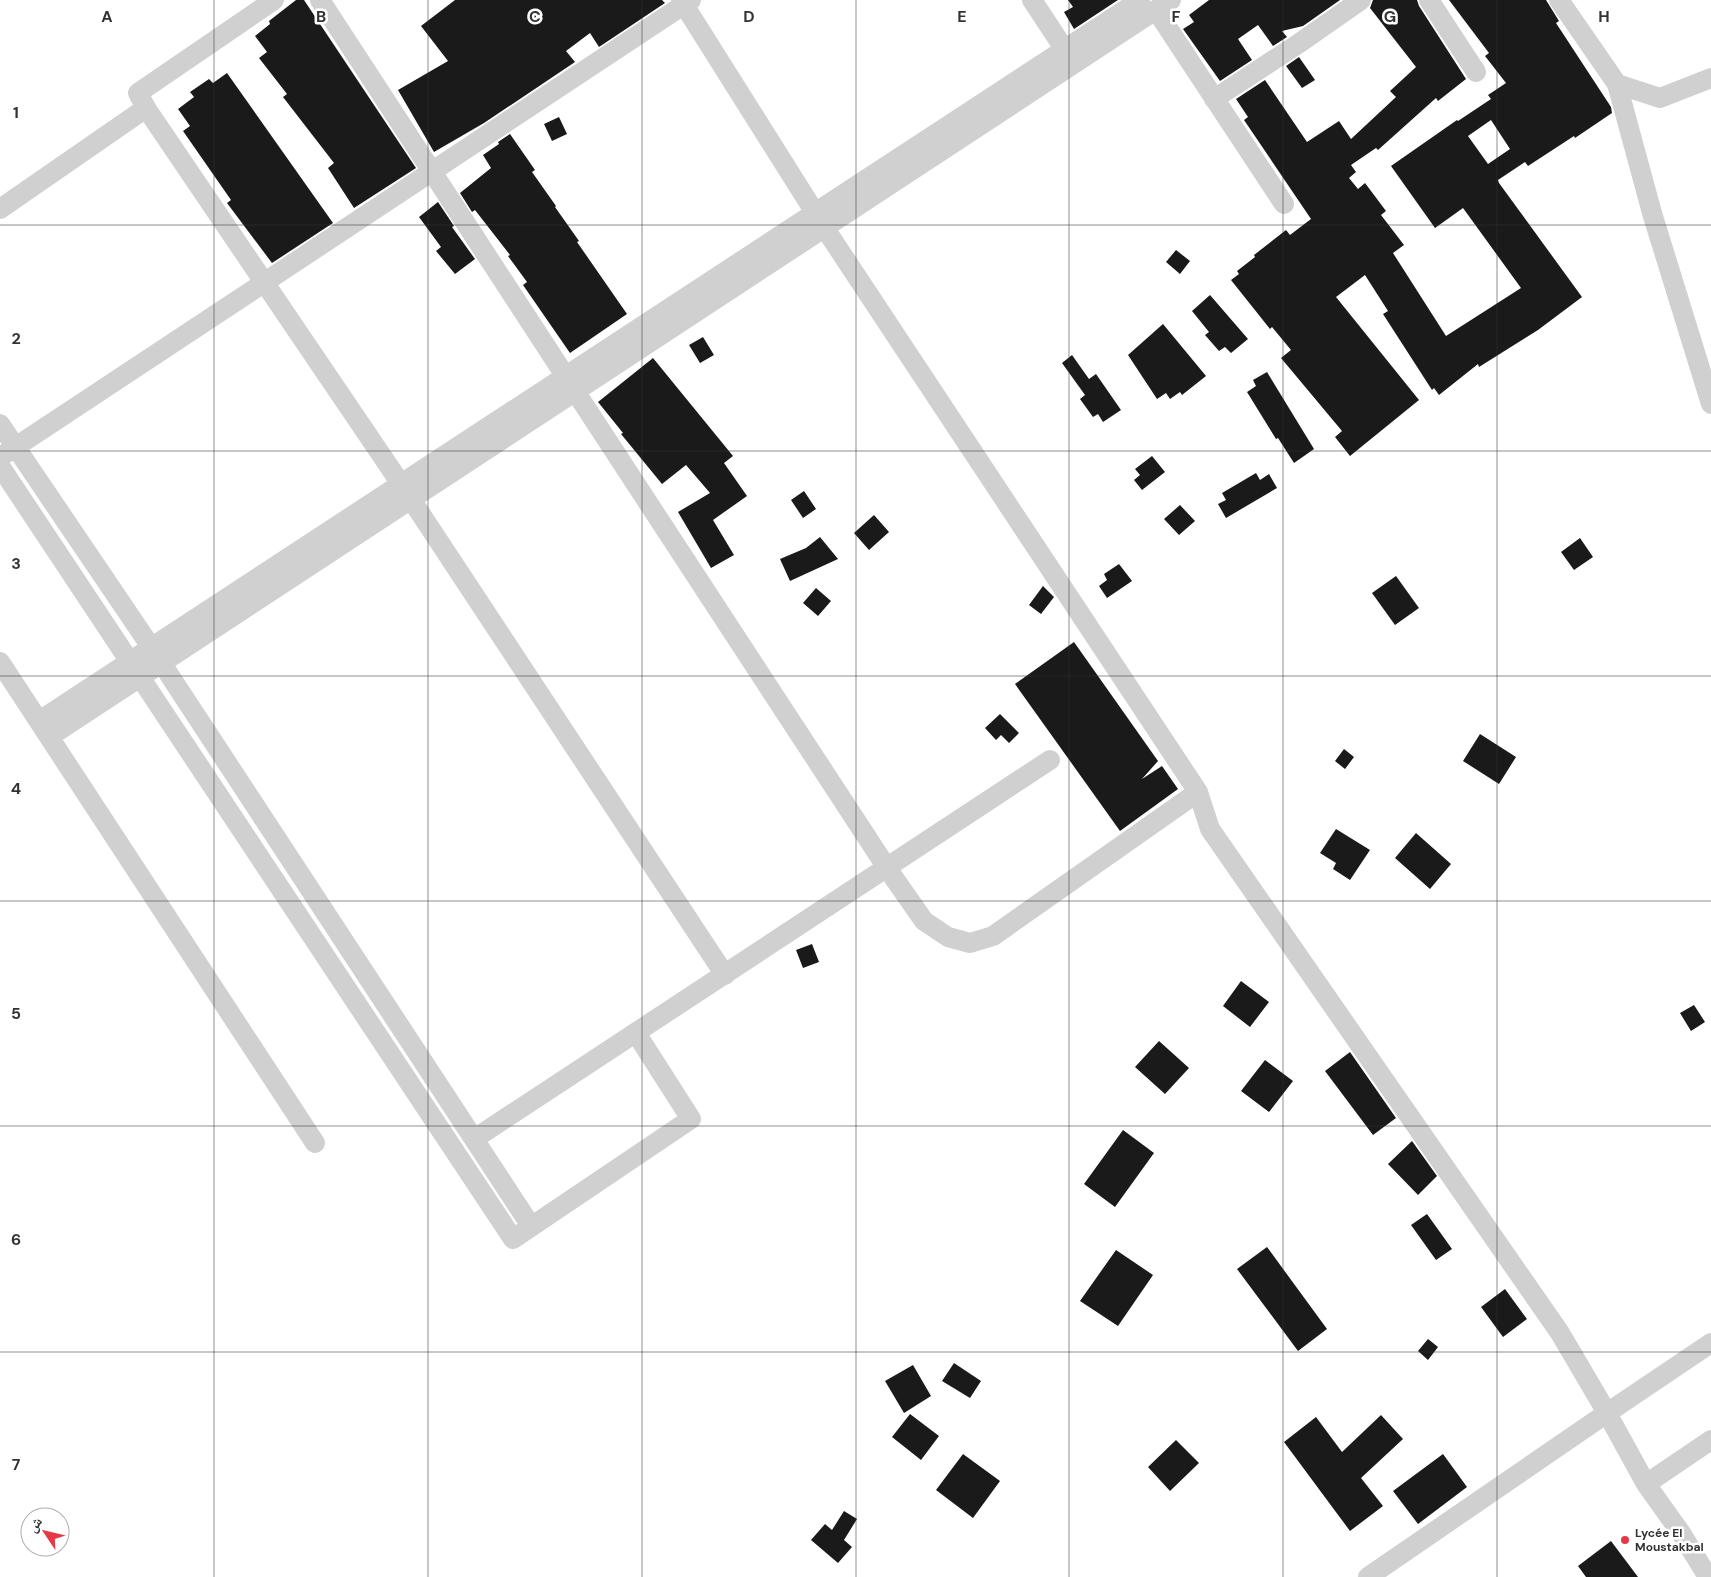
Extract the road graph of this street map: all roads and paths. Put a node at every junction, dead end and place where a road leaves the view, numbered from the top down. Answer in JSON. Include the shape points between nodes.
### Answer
{"nodes":[{"id":1,"x":274,"y":0,"type":"edge"},
{"id":2,"x":320,"y":0,"type":"edge"},
{"id":3,"x":1032,"y":0,"type":"edge"},
{"id":4,"x":1361,"y":0,"type":"edge"},
{"id":5,"x":1428,"y":0,"type":"edge"},
{"id":6,"x":1559,"y":0,"type":"edge"},
{"id":7,"x":685,"y":2,"type":"edge"},
{"id":8,"x":1156,"y":3,"type":"edge"},
{"id":9,"x":1065,"y":50,"type":"junction"},
{"id":10,"x":1476,"y":72,"type":"dead end"},
{"id":11,"x":1711,"y":78,"type":"edge"},
{"id":12,"x":1617,"y":84,"type":"junction"},
{"id":13,"x":1214,"y":99,"type":"junction"},
{"id":14,"x":146,"y":108,"type":"junction"},
{"id":15,"x":432,"y":171,"type":"junction"},
{"id":16,"x":1284,"y":204,"type":"dead end"},
{"id":17,"x":0,"y":209,"type":"edge"},
{"id":18,"x":820,"y":220,"type":"junction"},
{"id":19,"x":264,"y":282,"type":"junction"},
{"id":20,"x":570,"y":384,"type":"junction"},
{"id":21,"x":1711,"y":404,"type":"edge"},
{"id":22,"x":0,"y":424,"type":"edge"},
{"id":23,"x":8,"y":452,"type":"edge"},
{"id":24,"x":0,"y":466,"type":"edge"},
{"id":25,"x":406,"y":491,"type":"junction"},
{"id":26,"x":156,"y":655,"type":"junction"},
{"id":27,"x":0,"y":662,"type":"edge"},
{"id":28,"x":135,"y":669,"type":"junction"},
{"id":29,"x":44,"y":729,"type":"junction"},
{"id":30,"x":1050,"y":760,"type":"dead end"},
{"id":31,"x":1198,"y":792,"type":"junction"},
{"id":32,"x":887,"y":868,"type":"junction"},
{"id":33,"x":725,"y":975,"type":"junction"},
{"id":34,"x":636,"y":1033,"type":"junction"},
{"id":35,"x":474,"y":1139,"type":"junction"},
{"id":36,"x":315,"y":1143,"type":"dead end"},
{"id":37,"x":532,"y":1226,"type":"junction"},
{"id":38,"x":1711,"y":1343,"type":"edge"},
{"id":39,"x":1607,"y":1413,"type":"junction"},
{"id":40,"x":1711,"y":1440,"type":"edge"},
{"id":41,"x":1646,"y":1484,"type":"junction"},
{"id":42,"x":1707,"y":1569,"type":"edge"},
{"id":43,"x":1368,"y":1577,"type":"edge"}],
"edges":[{"from":1,"to":14,"type":"street","via":[[138,93]]},
{"from":2,"to":15,"type":"street"},
{"from":3,"to":9,"type":"street"},
{"from":4,"to":13,"type":"street"},
{"from":5,"to":10,"type":"street"},
{"from":6,"to":12,"type":"street"},
{"from":7,"to":15,"type":"street"},
{"from":7,"to":18,"type":"street"},
{"from":8,"to":9,"type":"street"},
{"from":8,"to":13,"type":"street"},
{"from":8,"to":18,"type":"street"},
{"from":9,"to":18,"type":"street"},
{"from":11,"to":12,"type":"street","via":[[1660,98]]},
{"from":12,"to":21,"type":"street","via":[[1652,213]]},
{"from":13,"to":16,"type":"street"},
{"from":14,"to":17,"type":"street"},
{"from":14,"to":19,"type":"street"},
{"from":15,"to":19,"type":"street"},
{"from":15,"to":20,"type":"street"},
{"from":18,"to":20,"type":"street"},
{"from":18,"to":31,"type":"street"},
{"from":19,"to":23,"type":"street"},
{"from":19,"to":25,"type":"street"},
{"from":20,"to":25,"type":"street"},
{"from":20,"to":32,"type":"street"},
{"from":22,"to":23,"type":"street"},
{"from":23,"to":26,"type":"street"},
{"from":24,"to":28,"type":"street"},
{"from":25,"to":26,"type":"street"},
{"from":25,"to":33,"type":"street"},
{"from":26,"to":28,"type":"street"},
{"from":26,"to":35,"type":"street"},
{"from":27,"to":29,"type":"street"},
{"from":28,"to":29,"type":"street"},
{"from":28,"to":37,"type":"street","via":[[513,1239]]},
{"from":29,"to":36,"type":"street"},
{"from":30,"to":32,"type":"street"},
{"from":31,"to":32,"type":"street","via":[[993,936],[970,943],[948,937],[924,921]]},
{"from":31,"to":39,"type":"street","via":[[1210,829],[1560,1333]]},
{"from":32,"to":33,"type":"street"},
{"from":33,"to":34,"type":"street"},
{"from":34,"to":35,"type":"street"},
{"from":34,"to":37,"type":"street","via":[[691,1119]]},
{"from":35,"to":37,"type":"street"},
{"from":38,"to":39,"type":"street"},
{"from":39,"to":41,"type":"street"},
{"from":39,"to":43,"type":"street"},
{"from":40,"to":41,"type":"street"},
{"from":41,"to":42,"type":"street"}]}
